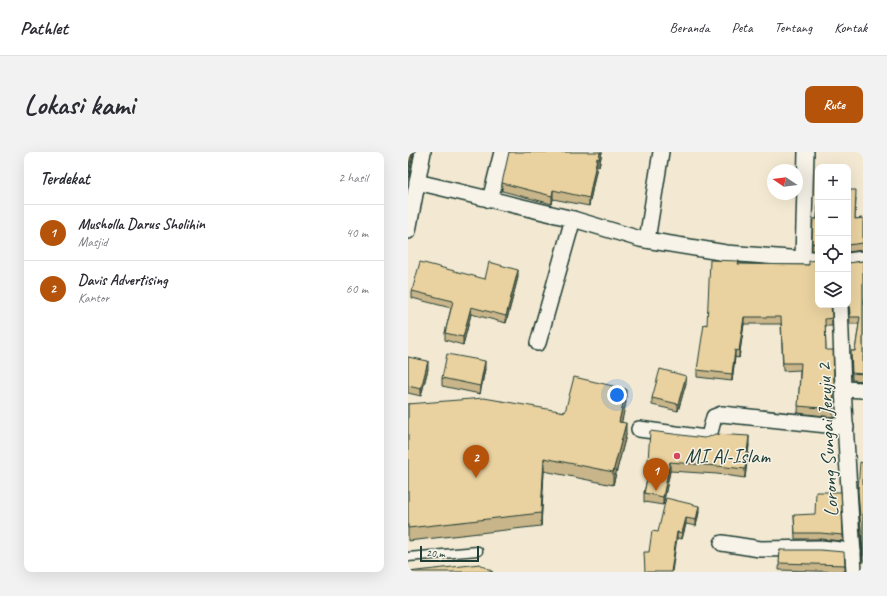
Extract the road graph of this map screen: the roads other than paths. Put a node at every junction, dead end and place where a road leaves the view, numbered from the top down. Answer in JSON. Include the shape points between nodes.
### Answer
{"nodes":[{"id":1,"x":423,"y":152,"type":"edge"},
{"id":2,"x":502,"y":152,"type":"edge"},
{"id":3,"x":661,"y":152,"type":"edge"},
{"id":4,"x":806,"y":152,"type":"edge"},
{"id":5,"x":417,"y":182,"type":"junction"},
{"id":6,"x":490,"y":200,"type":"junction"},
{"id":7,"x":573,"y":220,"type":"junction"},
{"id":8,"x":408,"y":232,"type":"edge"},
{"id":9,"x":647,"y":240,"type":"junction"},
{"id":10,"x":803,"y":259,"type":"junction"},
{"id":11,"x":815,"y":259,"type":"edge"},
{"id":12,"x":863,"y":259,"type":"edge"},
{"id":13,"x":851,"y":261,"type":"edge"},
{"id":14,"x":840,"y":308,"type":"edge"},
{"id":15,"x":538,"y":343,"type":"dead end"},
{"id":16,"x":843,"y":389,"type":"junction"},
{"id":17,"x":863,"y":390,"type":"edge"},
{"id":18,"x":846,"y":427,"type":"junction"},
{"id":19,"x":639,"y":429,"type":"dead end"},
{"id":20,"x":722,"y":543,"type":"dead end"},
{"id":21,"x":478,"y":551,"type":"dead end"},
{"id":22,"x":853,"y":551,"type":"junction"},
{"id":23,"x":408,"y":557,"type":"edge"},
{"id":24,"x":854,"y":572,"type":"edge"}],
"edges":[{"from":1,"to":5,"type":"street"},
{"from":2,"to":6,"type":"street"},
{"from":3,"to":9,"type":"street"},
{"from":4,"to":10,"type":"street"},
{"from":5,"to":6,"type":"street"},
{"from":5,"to":8,"type":"street"},
{"from":6,"to":7,"type":"street"},
{"from":7,"to":9,"type":"street"},
{"from":7,"to":15,"type":"street"},
{"from":9,"to":10,"type":"street","via":[[726,253]]},
{"from":10,"to":11,"type":"street"},
{"from":12,"to":13,"type":"street"},
{"from":14,"to":16,"type":"street","name":"Lorong Sungai Jeruju 2"},
{"from":16,"to":17,"type":"street"},
{"from":16,"to":18,"type":"street","name":"Lorong Sungai Jeruju 2"},
{"from":18,"to":19,"type":"street","via":[[722,414],[714,417],[709,436],[705,438]]},
{"from":18,"to":22,"type":"street","name":"Lorong Sungai Jeruju 2"},
{"from":20,"to":22,"type":"street","via":[[760,549],[820,548]]},
{"from":21,"to":23,"type":"lane"},
{"from":22,"to":24,"type":"street","name":"Lorong Sungai Jeruju 2"}]}
